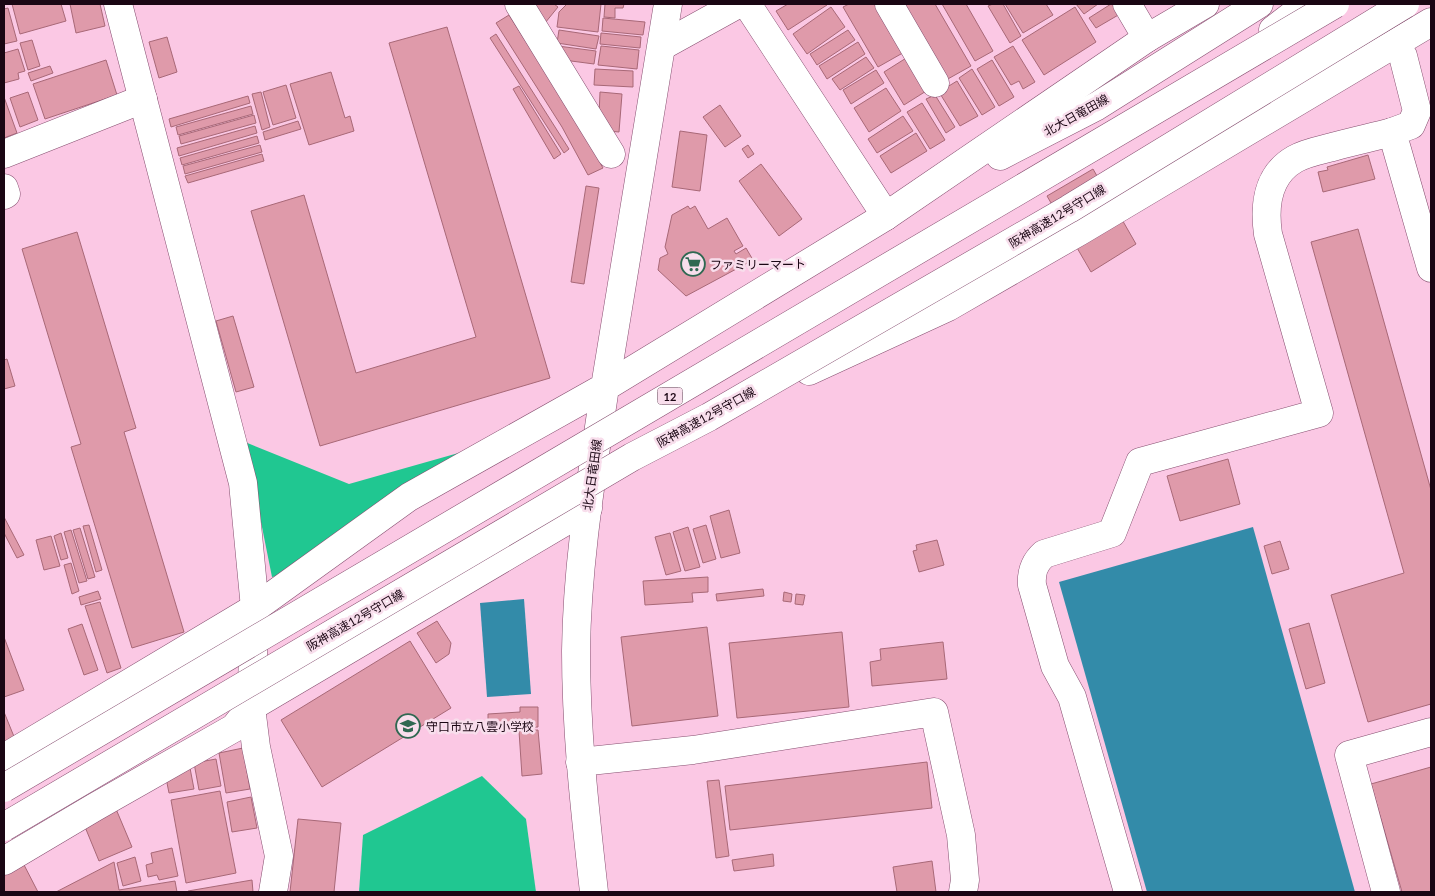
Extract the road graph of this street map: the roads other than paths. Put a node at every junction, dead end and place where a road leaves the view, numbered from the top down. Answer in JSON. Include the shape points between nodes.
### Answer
{"nodes":[{"id":1,"x":118,"y":4,"type":"edge"},
{"id":2,"x":519,"y":4,"type":"edge"},
{"id":3,"x":668,"y":4,"type":"edge"},
{"id":4,"x":738,"y":4,"type":"edge"},
{"id":5,"x":747,"y":4,"type":"edge"},
{"id":6,"x":889,"y":4,"type":"edge"},
{"id":7,"x":1127,"y":4,"type":"edge"},
{"id":8,"x":1205,"y":4,"type":"edge"},
{"id":9,"x":1259,"y":4,"type":"edge"},
{"id":10,"x":1307,"y":4,"type":"edge"},
{"id":11,"x":1335,"y":4,"type":"edge"},
{"id":12,"x":1406,"y":4,"type":"edge"},
{"id":13,"x":1431,"y":22,"type":"edge"},
{"id":14,"x":1147,"y":38,"type":"junction"},
{"id":15,"x":662,"y":46,"type":"junction"},
{"id":16,"x":1403,"y":56,"type":"dead end"},
{"id":17,"x":1217,"y":73,"type":"junction"},
{"id":18,"x":935,"y":84,"type":"dead end"},
{"id":19,"x":143,"y":99,"type":"junction"},
{"id":20,"x":1392,"y":132,"type":"junction"},
{"id":21,"x":4,"y":154,"type":"edge"},
{"id":22,"x":611,"y":154,"type":"dead end"},
{"id":23,"x":4,"y":188,"type":"edge"},
{"id":24,"x":4,"y":195,"type":"edge"},
{"id":25,"x":886,"y":216,"type":"junction"},
{"id":26,"x":1430,"y":256,"type":"edge"},
{"id":27,"x":605,"y":387,"type":"junction"},
{"id":28,"x":709,"y":417,"type":"junction"},
{"id":29,"x":588,"y":508,"type":"junction"},
{"id":30,"x":255,"y":608,"type":"junction"},
{"id":31,"x":251,"y":707,"type":"junction"},
{"id":32,"x":1431,"y":732,"type":"edge"},
{"id":33,"x":4,"y":758,"type":"edge"},
{"id":34,"x":580,"y":762,"type":"junction"},
{"id":35,"x":4,"y":788,"type":"edge"},
{"id":36,"x":4,"y":827,"type":"edge"},
{"id":37,"x":4,"y":861,"type":"edge"},
{"id":38,"x":273,"y":892,"type":"edge"},
{"id":39,"x":594,"y":892,"type":"edge"},
{"id":40,"x":963,"y":892,"type":"edge"},
{"id":41,"x":1128,"y":892,"type":"edge"},
{"id":42,"x":1386,"y":892,"type":"edge"}],
"edges":[{"from":1,"to":19,"type":"main road"},
{"from":2,"to":22,"type":"main road"},
{"from":3,"to":15,"type":"main road"},
{"from":4,"to":15,"type":"main road"},
{"from":5,"to":25,"type":"main road"},
{"from":6,"to":18,"type":"main road"},
{"from":7,"to":14,"type":"main road"},
{"from":8,"to":14,"type":"main road","name":"北大日竜田線"},
{"from":9,"to":25,"type":"main road","name":"北大日竜田線","via":[[1097,106]]},
{"from":10,"to":17,"type":"main road","bridge":true},
{"from":11,"to":17,"type":"main road","number":"12","bridge":true},
{"from":12,"to":28,"type":"main road","name":"阪神高速12号守口線","bridge":true,"via":[[1069,209]]},
{"from":13,"to":28,"type":"main road","bridge":true,"via":[[948,307]]},
{"from":14,"to":25,"type":"main road","name":"北大日竜田線"},
{"from":15,"to":27,"type":"main road"},
{"from":16,"to":20,"type":"main road","via":[[1417,111],[1411,125]]},
{"from":17,"to":35,"type":"main road","number":"12","bridge":true},
{"from":19,"to":21,"type":"main road"},
{"from":19,"to":30,"type":"main road","via":[[243,483]]},
{"from":20,"to":26,"type":"main road"},
{"from":20,"to":41,"type":"main road","via":[[1294,159],[1281,171],[1268,193],[1268,234],[1319,413],[1140,462],[1112,533],[1044,554],[1031,573],[1055,666],[1072,697]]},
{"from":23,"to":24,"type":"main road"},
{"from":25,"to":27,"type":"main road","name":"北大日竜田線"},
{"from":27,"to":29,"type":"main road","name":"北大日竜田線"},
{"from":27,"to":30,"type":"main road","via":[[409,497]]},
{"from":28,"to":36,"type":"main road","name":"阪神高速12号守口線","bridge":true,"via":[[632,457]]},
{"from":29,"to":31,"type":"main road"},
{"from":29,"to":34,"type":"main road","name":"北大日竜田線","via":[[576,651]]},
{"from":30,"to":31,"type":"main road"},
{"from":30,"to":33,"type":"main road"},
{"from":31,"to":37,"type":"main road","via":[[234,728]]},
{"from":31,"to":38,"type":"main road","via":[[279,856]]},
{"from":32,"to":42,"type":"main road","via":[[1349,755]]},
{"from":34,"to":39,"type":"main road","name":"北大日竜田線"},
{"from":34,"to":40,"type":"main road","via":[[693,750],[934,712],[961,835]]}]}
